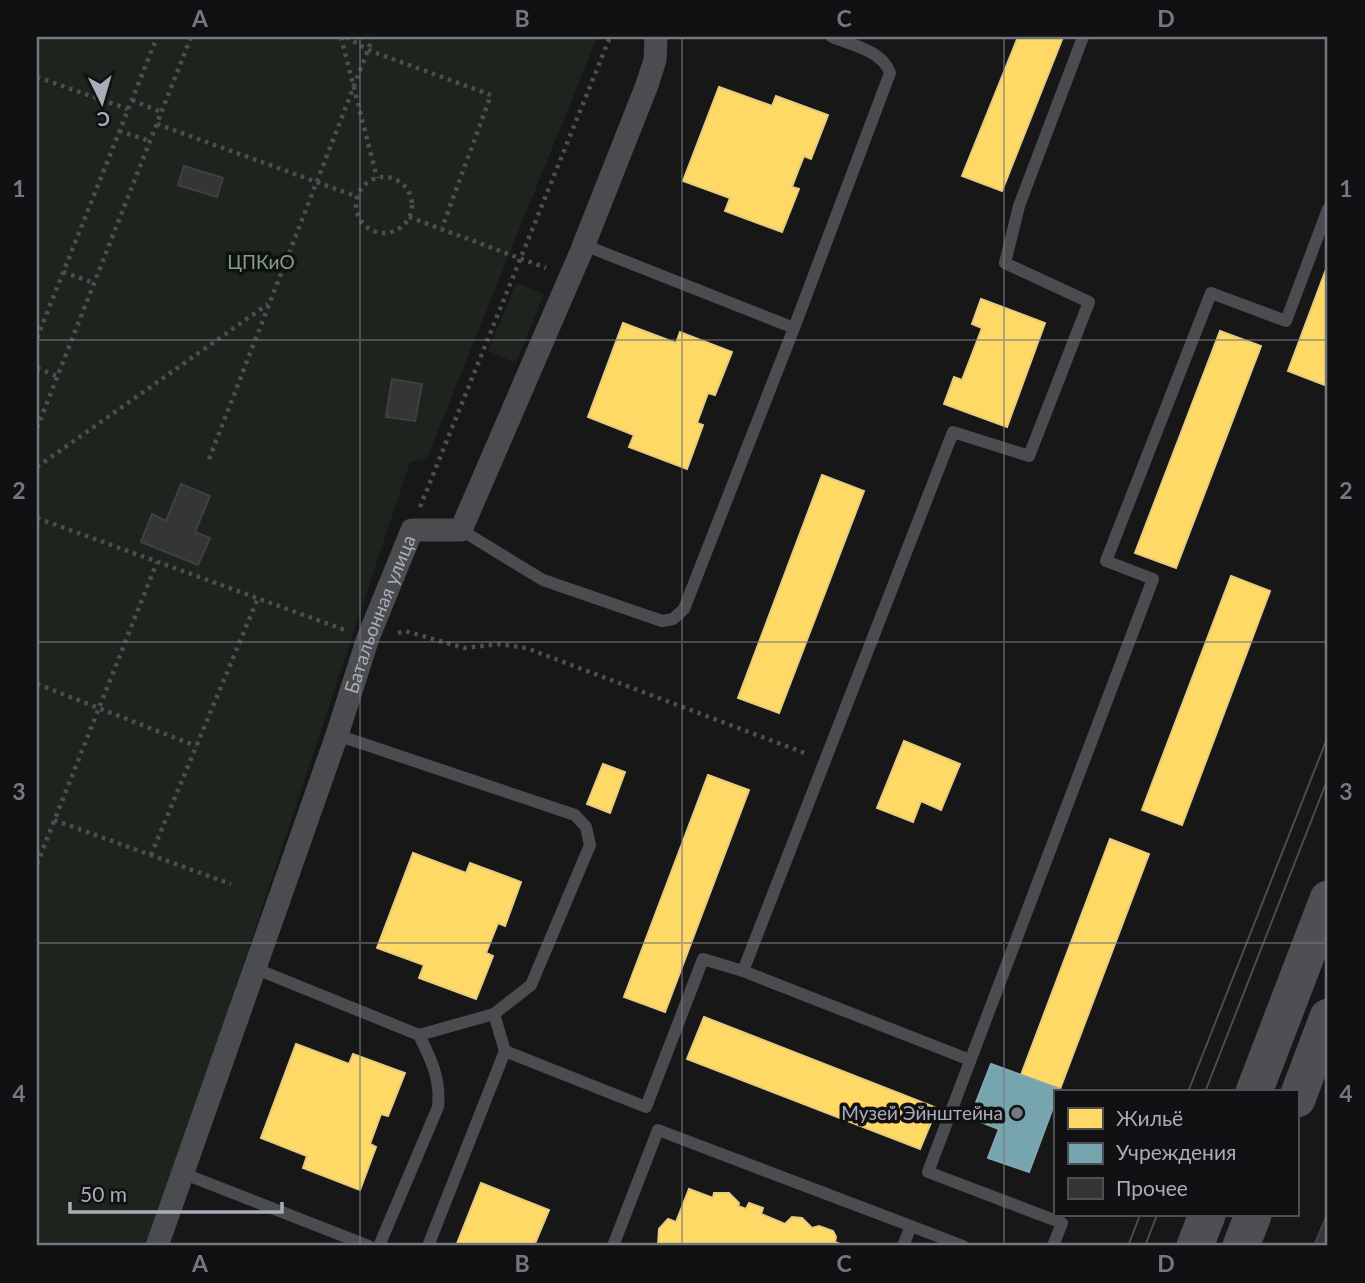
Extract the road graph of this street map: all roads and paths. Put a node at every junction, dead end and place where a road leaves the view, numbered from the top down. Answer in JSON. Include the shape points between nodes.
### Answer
{"nodes":[{"id":1,"x":156,"y":37,"type":"edge"},
{"id":2,"x":191,"y":37,"type":"edge"},
{"id":3,"x":344,"y":37,"type":"edge"},
{"id":4,"x":373,"y":37,"type":"edge"},
{"id":5,"x":610,"y":37,"type":"edge"},
{"id":6,"x":656,"y":37,"type":"edge"},
{"id":7,"x":832,"y":37,"type":"edge"},
{"id":8,"x":1083,"y":37,"type":"edge"},
{"id":9,"x":368,"y":50,"type":"junction"},
{"id":10,"x":37,"y":77,"type":"edge"},
{"id":11,"x":355,"y":90,"type":"junction"},
{"id":12,"x":132,"y":100,"type":"junction"},
{"id":13,"x":128,"y":109,"type":"junction"},
{"id":14,"x":161,"y":112,"type":"junction"},
{"id":15,"x":156,"y":124,"type":"junction"},
{"id":16,"x":119,"y":131,"type":"junction"},
{"id":17,"x":150,"y":141,"type":"junction"},
{"id":18,"x":377,"y":178,"type":"junction"},
{"id":19,"x":317,"y":180,"type":"junction"},
{"id":20,"x":358,"y":197,"type":"junction"},
{"id":21,"x":1328,"y":209,"type":"edge"},
{"id":22,"x":409,"y":217,"type":"junction"},
{"id":23,"x":442,"y":228,"type":"junction"},
{"id":24,"x":584,"y":244,"type":"junction"},
{"id":25,"x":519,"y":258,"type":"junction"},
{"id":26,"x":63,"y":272,"type":"junction"},
{"id":27,"x":569,"y":278,"type":"junction"},
{"id":28,"x":94,"y":283,"type":"junction"},
{"id":29,"x":270,"y":303,"type":"junction"},
{"id":30,"x":794,"y":328,"type":"junction"},
{"id":31,"x":37,"y":338,"type":"edge"},
{"id":32,"x":37,"y":368,"type":"edge"},
{"id":33,"x":57,"y":376,"type":"junction"},
{"id":34,"x":37,"y":428,"type":"edge"},
{"id":35,"x":209,"y":459,"type":"dead end"},
{"id":36,"x":37,"y":467,"type":"edge"},
{"id":37,"x":37,"y":518,"type":"edge"},
{"id":38,"x":412,"y":530,"type":"junction"},
{"id":39,"x":461,"y":530,"type":"junction"},
{"id":40,"x":157,"y":562,"type":"junction"},
{"id":41,"x":258,"y":598,"type":"junction"},
{"id":42,"x":368,"y":638,"type":"junction"},
{"id":43,"x":37,"y":684,"type":"edge"},
{"id":44,"x":98,"y":708,"type":"junction"},
{"id":45,"x":337,"y":735,"type":"junction"},
{"id":46,"x":196,"y":746,"type":"junction"},
{"id":47,"x":824,"y":760,"type":"junction"},
{"id":48,"x":54,"y":820,"type":"junction"},
{"id":49,"x":151,"y":855,"type":"junction"},
{"id":50,"x":37,"y":864,"type":"edge"},
{"id":51,"x":230,"y":884,"type":"dead end"},
{"id":52,"x":1328,"y":898,"type":"edge"},
{"id":53,"x":254,"y":968,"type":"junction"},
{"id":54,"x":743,"y":971,"type":"junction"},
{"id":55,"x":495,"y":1014,"type":"junction"},
{"id":56,"x":1328,"y":1017,"type":"edge"},
{"id":57,"x":419,"y":1035,"type":"junction"},
{"id":58,"x":505,"y":1051,"type":"junction"},
{"id":59,"x":970,"y":1060,"type":"junction"},
{"id":60,"x":1255,"y":1090,"type":"edge"},
{"id":61,"x":1298,"y":1096,"type":"edge"},
{"id":62,"x":182,"y":1173,"type":"junction"},
{"id":63,"x":1207,"y":1216,"type":"edge"},
{"id":64,"x":1253,"y":1216,"type":"edge"},
{"id":65,"x":911,"y":1226,"type":"junction"},
{"id":66,"x":157,"y":1246,"type":"edge"},
{"id":67,"x":369,"y":1246,"type":"edge"},
{"id":68,"x":379,"y":1246,"type":"edge"},
{"id":69,"x":428,"y":1246,"type":"edge"},
{"id":70,"x":613,"y":1246,"type":"edge"},
{"id":71,"x":903,"y":1246,"type":"edge"},
{"id":72,"x":963,"y":1246,"type":"edge"},
{"id":73,"x":1053,"y":1246,"type":"edge"},
{"id":74,"x":1195,"y":1246,"type":"edge"},
{"id":75,"x":1241,"y":1246,"type":"edge"}],
"edges":[{"from":1,"to":12,"type":"path"},
{"from":2,"to":14,"type":"path"},
{"from":3,"to":9,"type":"path"},
{"from":3,"to":11,"type":"path"},
{"from":4,"to":9,"type":"path"},
{"from":5,"to":25,"type":"path"},
{"from":6,"to":24,"type":"street","via":[[647,85]]},
{"from":7,"to":30,"type":"lane","via":[[877,56],[886,62],[890,73]]},
{"from":8,"to":47,"type":"lane","via":[[1019,206],[1005,263],[1089,302],[1029,456],[953,432]]},
{"from":9,"to":11,"type":"path"},
{"from":9,"to":23,"type":"path","via":[[491,95]]},
{"from":10,"to":13,"type":"path"},
{"from":11,"to":18,"type":"path"},
{"from":11,"to":19,"type":"path"},
{"from":12,"to":13,"type":"path"},
{"from":12,"to":14,"type":"path"},
{"from":13,"to":16,"type":"path"},
{"from":14,"to":15,"type":"path"},
{"from":15,"to":17,"type":"path"},
{"from":15,"to":19,"type":"path"},
{"from":16,"to":17,"type":"path"},
{"from":16,"to":26,"type":"path"},
{"from":17,"to":28,"type":"path"},
{"from":18,"to":20,"type":"path"},
{"from":18,"to":22,"type":"path","via":[[391,178],[406,188],[412,205]]},
{"from":19,"to":20,"type":"path"},
{"from":19,"to":29,"type":"path"},
{"from":20,"to":22,"type":"path","via":[[360,218],[373,231],[400,229]]},
{"from":21,"to":59,"type":"lane","via":[[1286,321],[1212,293],[1106,561],[1153,579]]},
{"from":22,"to":23,"type":"path"},
{"from":23,"to":25,"type":"path"},
{"from":24,"to":27,"type":"street"},
{"from":24,"to":30,"type":"lane"},
{"from":25,"to":27,"type":"path"},
{"from":25,"to":38,"type":"path"},
{"from":26,"to":28,"type":"path"},
{"from":26,"to":31,"type":"path"},
{"from":27,"to":39,"type":"street"},
{"from":28,"to":33,"type":"path"},
{"from":29,"to":35,"type":"path"},
{"from":29,"to":36,"type":"path"},
{"from":30,"to":39,"type":"lane","via":[[684,609],[673,619],[662,621],[543,580]]},
{"from":32,"to":33,"type":"path"},
{"from":33,"to":34,"type":"path"},
{"from":37,"to":40,"type":"path"},
{"from":38,"to":39,"type":"street","name":"Батальонная улица"},
{"from":38,"to":42,"type":"street","name":"Батальонная улица"},
{"from":40,"to":41,"type":"path"},
{"from":40,"to":44,"type":"path"},
{"from":41,"to":42,"type":"path"},
{"from":41,"to":46,"type":"path"},
{"from":42,"to":45,"type":"street","name":"Батальонная улица"},
{"from":42,"to":47,"type":"path","via":[[405,631],[464,648],[499,644],[526,648]]},
{"from":43,"to":44,"type":"path"},
{"from":44,"to":46,"type":"path"},
{"from":44,"to":48,"type":"path"},
{"from":45,"to":53,"type":"street","name":"Батальонная улица"},
{"from":45,"to":55,"type":"lane","via":[[575,815],[586,827],[590,845],[531,985]]},
{"from":46,"to":49,"type":"path"},
{"from":47,"to":54,"type":"lane"},
{"from":48,"to":49,"type":"path"},
{"from":48,"to":50,"type":"path"},
{"from":49,"to":51,"type":"path"},
{"from":52,"to":60,"type":"main road"},
{"from":53,"to":57,"type":"lane"},
{"from":53,"to":62,"type":"street","name":"Батальонная улица"},
{"from":54,"to":58,"type":"lane","via":[[704,959],[646,1107]]},
{"from":54,"to":59,"type":"lane"},
{"from":55,"to":57,"type":"lane"},
{"from":55,"to":58,"type":"lane"},
{"from":56,"to":61,"type":"main road"},
{"from":57,"to":68,"type":"lane","via":[[437,1076],[438,1107]]},
{"from":58,"to":69,"type":"lane"},
{"from":59,"to":73,"type":"lane","via":[[928,1172],[1062,1223]]},
{"from":62,"to":66,"type":"street","name":"Батальонная улица"},
{"from":62,"to":67,"type":"lane"},
{"from":63,"to":74,"type":"main road"},
{"from":64,"to":75,"type":"main road"},
{"from":65,"to":70,"type":"lane","via":[[658,1130]]},
{"from":65,"to":71,"type":"lane"},
{"from":65,"to":72,"type":"lane"}]}
